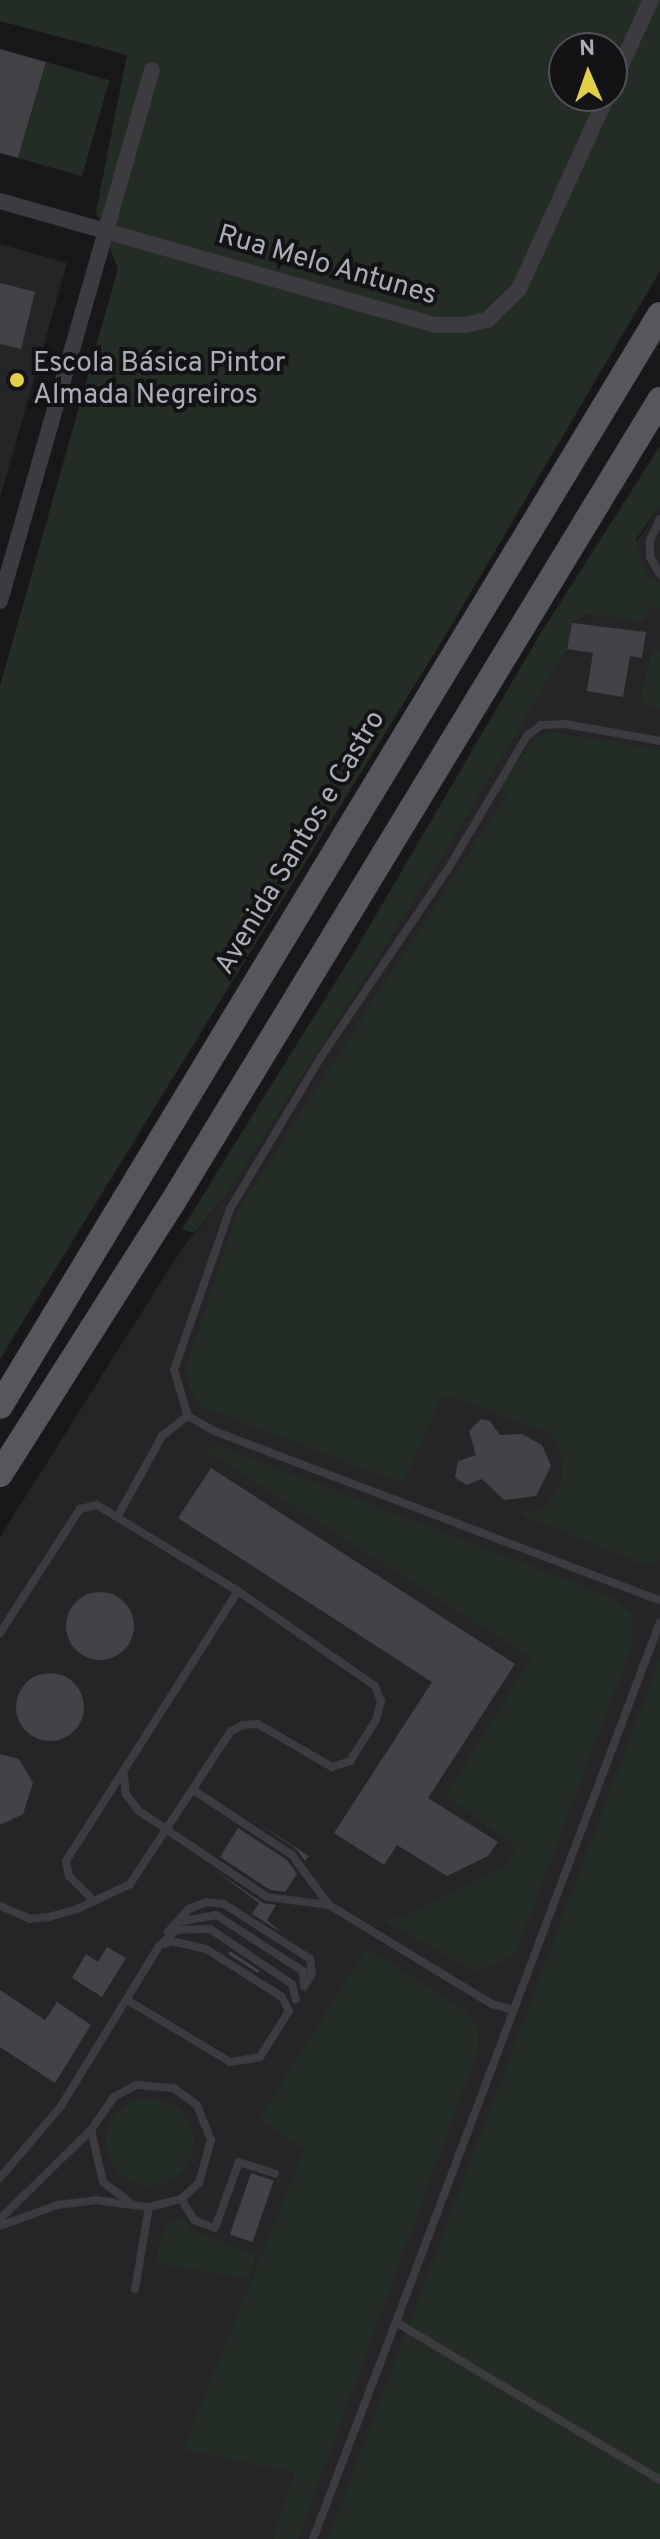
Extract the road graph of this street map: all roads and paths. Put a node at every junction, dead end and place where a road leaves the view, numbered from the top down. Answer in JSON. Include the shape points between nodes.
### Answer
{"nodes":[{"id":1,"x":651,"y":0,"type":"edge"},
{"id":2,"x":628,"y":50,"type":"edge"},
{"id":3,"x":152,"y":70,"type":"dead end"},
{"id":4,"x":600,"y":112,"type":"edge"},
{"id":5,"x":0,"y":201,"type":"edge"},
{"id":6,"x":106,"y":231,"type":"junction"},
{"id":7,"x":660,"y":315,"type":"edge"},
{"id":8,"x":660,"y":400,"type":"edge"},
{"id":9,"x":660,"y":519,"type":"edge"},
{"id":10,"x":660,"y":574,"type":"edge"},
{"id":11,"x":0,"y":601,"type":"edge"},
{"id":12,"x":660,"y":741,"type":"edge"},
{"id":13,"x":0,"y":1406,"type":"edge"},
{"id":14,"x":188,"y":1416,"type":"junction"},
{"id":15,"x":0,"y":1474,"type":"edge"},
{"id":16,"x":119,"y":1514,"type":"junction"},
{"id":17,"x":238,"y":1591,"type":"junction"},
{"id":18,"x":660,"y":1600,"type":"edge"},
{"id":19,"x":660,"y":1622,"type":"edge"},
{"id":20,"x":0,"y":1633,"type":"edge"},
{"id":21,"x":124,"y":1776,"type":"junction"},
{"id":22,"x":193,"y":1790,"type":"junction"},
{"id":23,"x":166,"y":1831,"type":"junction"},
{"id":24,"x":94,"y":1901,"type":"junction"},
{"id":25,"x":329,"y":1905,"type":"junction"},
{"id":26,"x":0,"y":1906,"type":"edge"},
{"id":27,"x":175,"y":1923,"type":"junction"},
{"id":28,"x":159,"y":1946,"type":"junction"},
{"id":29,"x":304,"y":1987,"type":"junction"},
{"id":30,"x":127,"y":2000,"type":"junction"},
{"id":31,"x":296,"y":2000,"type":"junction"},
{"id":32,"x":514,"y":2010,"type":"junction"},
{"id":33,"x":289,"y":2011,"type":"junction"},
{"id":34,"x":91,"y":2130,"type":"junction"},
{"id":35,"x":275,"y":2174,"type":"dead end"},
{"id":36,"x":0,"y":2178,"type":"edge"},
{"id":37,"x":181,"y":2199,"type":"junction"},
{"id":38,"x":130,"y":2202,"type":"junction"},
{"id":39,"x":149,"y":2207,"type":"junction"},
{"id":40,"x":0,"y":2219,"type":"edge"},
{"id":41,"x":0,"y":2226,"type":"edge"},
{"id":42,"x":135,"y":2289,"type":"dead end"},
{"id":43,"x":396,"y":2322,"type":"junction"},
{"id":44,"x":660,"y":2480,"type":"edge"},
{"id":45,"x":313,"y":2539,"type":"edge"}],
"edges":[{"from":1,"to":2,"type":"street"},
{"from":3,"to":6,"type":"street"},
{"from":4,"to":6,"type":"street","name":"Rua Melo Antunes","via":[[519,289],[487,320],[436,325]]},
{"from":5,"to":6,"type":"street","name":"Rua Melo Antunes"},
{"from":6,"to":11,"type":"street"},
{"from":7,"to":13,"type":"main road","name":"Avenida Santos e Castro"},
{"from":8,"to":15,"type":"main road","via":[[171,1205]]},
{"from":9,"to":10,"type":"lane","via":[[650,540],[650,557]]},
{"from":12,"to":14,"type":"lane","via":[[565,724],[541,725],[527,736],[230,1209],[174,1370]]},
{"from":14,"to":16,"type":"lane","via":[[162,1436]]},
{"from":14,"to":18,"type":"lane","via":[[214,1431]]},
{"from":16,"to":17,"type":"lane"},
{"from":16,"to":20,"type":"lane","via":[[97,1505],[80,1509]]},
{"from":17,"to":21,"type":"lane"},
{"from":17,"to":22,"type":"lane","via":[[358,1671],[375,1686],[381,1701],[376,1720],[350,1761],[332,1767],[258,1724],[243,1725],[231,1731]]},
{"from":19,"to":32,"type":"lane"},
{"from":21,"to":23,"type":"lane","via":[[126,1794]]},
{"from":21,"to":24,"type":"lane","via":[[103,1797],[66,1861],[69,1876]]},
{"from":22,"to":23,"type":"lane"},
{"from":22,"to":25,"type":"lane","via":[[292,1855]]},
{"from":23,"to":24,"type":"lane","via":[[130,1884]]},
{"from":23,"to":25,"type":"lane","via":[[267,1897]]},
{"from":24,"to":26,"type":"lane","via":[[30,1919]]},
{"from":25,"to":32,"type":"lane","via":[[492,2004]]},
{"from":27,"to":28,"type":"lane"},
{"from":27,"to":29,"type":"lane","via":[[216,1915],[303,1971]]},
{"from":27,"to":29,"type":"lane","via":[[206,1902],[224,1904],[310,1959],[312,1974]]},
{"from":28,"to":30,"type":"lane"},
{"from":28,"to":31,"type":"lane","via":[[176,1930],[210,1929],[292,1984]]},
{"from":28,"to":33,"type":"lane","via":[[172,1941],[206,1949],[282,1997]]},
{"from":29,"to":31,"type":"lane"},
{"from":30,"to":33,"type":"lane","via":[[230,2062],[260,2057]]},
{"from":30,"to":36,"type":"lane","via":[[61,2106]]},
{"from":31,"to":33,"type":"lane"},
{"from":32,"to":43,"type":"lane"},
{"from":34,"to":37,"type":"lane","via":[[114,2097],[136,2085],[157,2084],[186,2095],[197,2105],[211,2140],[199,2183]]},
{"from":34,"to":38,"type":"lane","via":[[103,2182]]},
{"from":34,"to":40,"type":"lane"},
{"from":35,"to":37,"type":"lane","via":[[239,2162],[215,2228],[194,2220]]},
{"from":37,"to":39,"type":"lane"},
{"from":38,"to":39,"type":"lane"},
{"from":38,"to":41,"type":"lane","via":[[57,2205]]},
{"from":39,"to":42,"type":"lane"},
{"from":43,"to":44,"type":"lane"},
{"from":43,"to":45,"type":"lane"}]}
